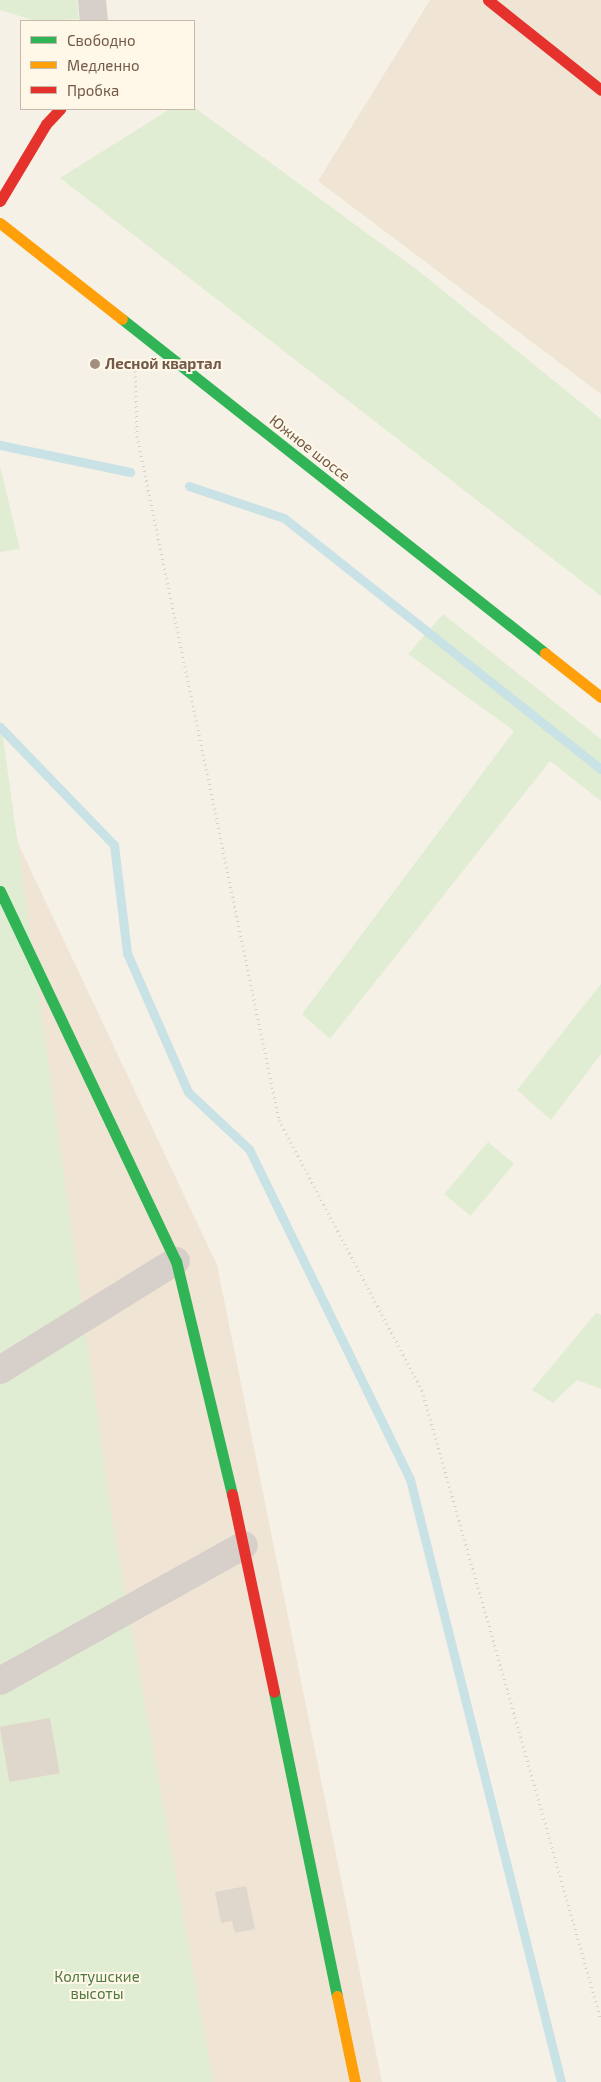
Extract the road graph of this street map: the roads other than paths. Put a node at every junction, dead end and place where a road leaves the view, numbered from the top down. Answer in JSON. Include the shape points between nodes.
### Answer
{"nodes":[{"id":1,"x":92,"y":0,"type":"edge"},
{"id":2,"x":488,"y":0,"type":"edge"},
{"id":3,"x":94,"y":20,"type":"edge"},
{"id":4,"x":601,"y":90,"type":"edge"},
{"id":5,"x":59,"y":110,"type":"edge"},
{"id":6,"x":0,"y":201,"type":"edge"},
{"id":7,"x":0,"y":223,"type":"edge"},
{"id":8,"x":601,"y":697,"type":"edge"},
{"id":9,"x":4,"y":909,"type":"edge"},
{"id":10,"x":176,"y":1262,"type":"junction"},
{"id":11,"x":0,"y":1370,"type":"edge"},
{"id":12,"x":244,"y":1545,"type":"junction"},
{"id":13,"x":0,"y":1681,"type":"edge"},
{"id":14,"x":355,"y":2082,"type":"edge"}],
"edges":[{"from":1,"to":3,"type":"street"},
{"from":2,"to":4,"type":"street"},
{"from":5,"to":6,"type":"street","via":[[46,124]]},
{"from":7,"to":8,"type":"street","name":"Южное шоссе"},
{"from":9,"to":10,"type":"street"},
{"from":10,"to":11,"type":"street"},
{"from":10,"to":12,"type":"street"},
{"from":12,"to":13,"type":"street"},
{"from":12,"to":14,"type":"street"}]}
